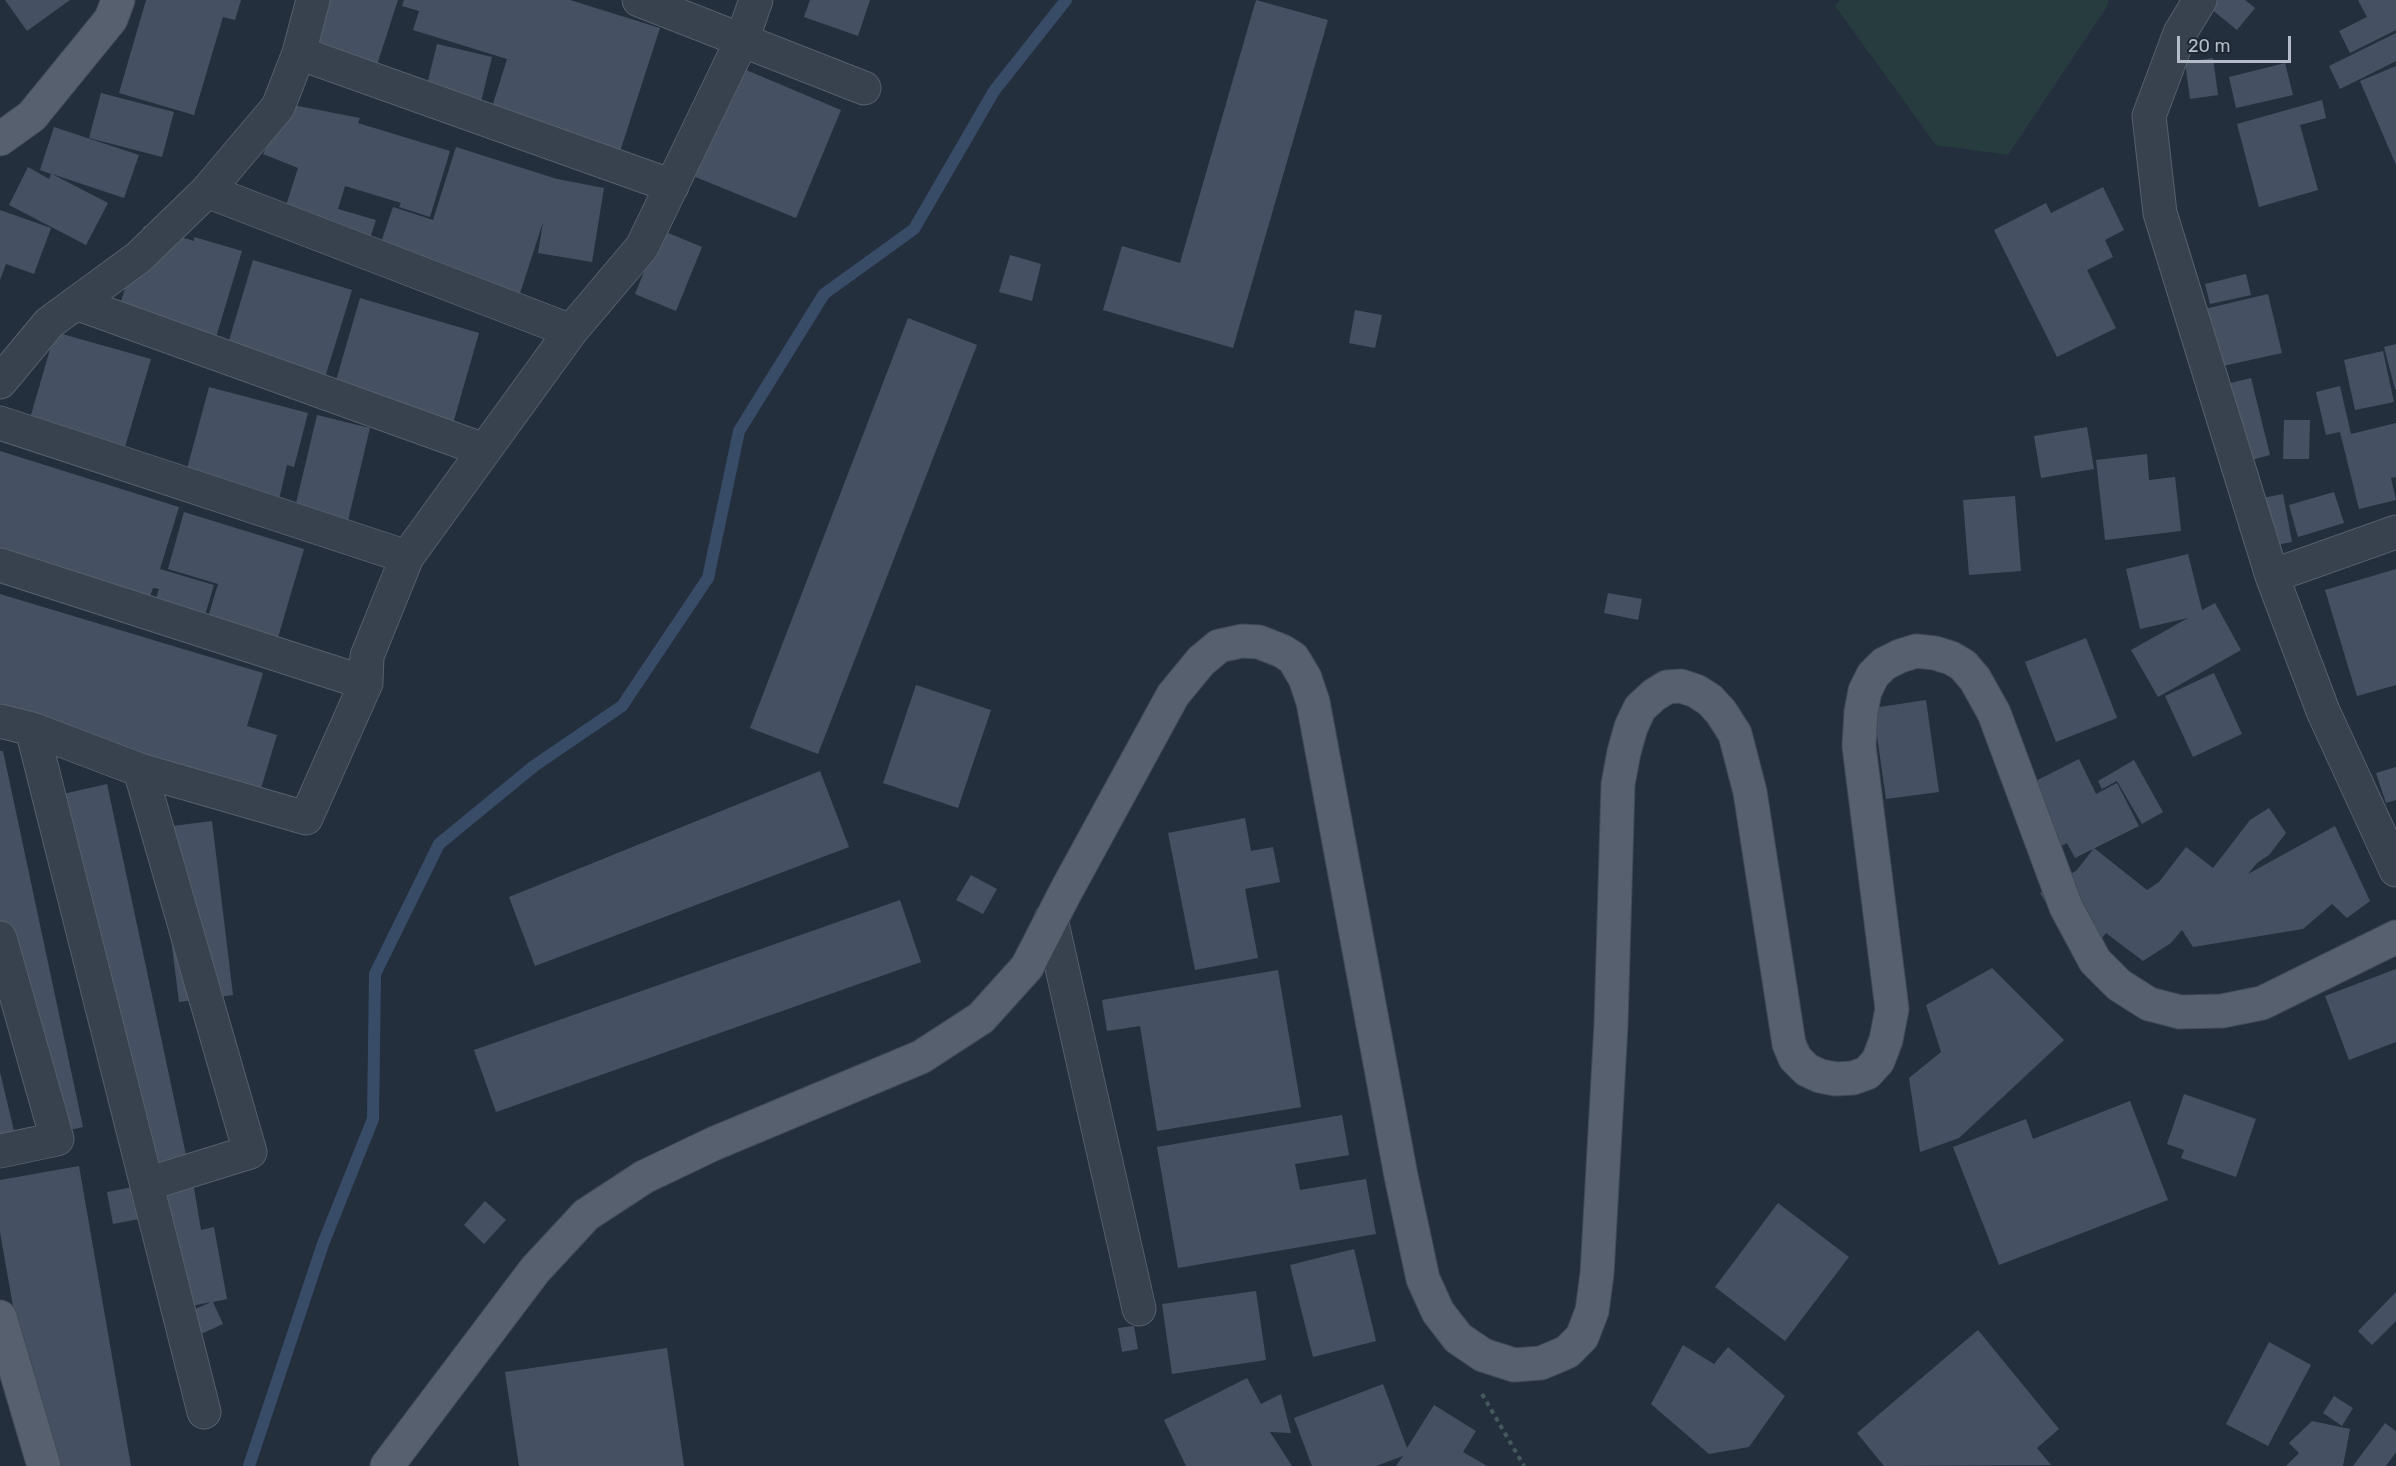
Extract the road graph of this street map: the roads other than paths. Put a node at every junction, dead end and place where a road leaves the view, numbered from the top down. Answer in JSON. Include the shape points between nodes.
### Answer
{"nodes":[{"id":1,"x":118,"y":0,"type":"edge"},
{"id":2,"x":313,"y":0,"type":"edge"},
{"id":3,"x":639,"y":0,"type":"edge"},
{"id":4,"x":756,"y":0,"type":"edge"},
{"id":5,"x":2200,"y":0,"type":"edge"},
{"id":6,"x":742,"y":40,"type":"junction"},
{"id":7,"x":299,"y":53,"type":"junction"},
{"id":8,"x":864,"y":88,"type":"dead end"},
{"id":9,"x":0,"y":139,"type":"edge"},
{"id":10,"x":672,"y":186,"type":"junction"},
{"id":11,"x":207,"y":191,"type":"junction"},
{"id":12,"x":76,"y":303,"type":"junction"},
{"id":13,"x":571,"y":331,"type":"junction"},
{"id":14,"x":0,"y":382,"type":"edge"},
{"id":15,"x":0,"y":423,"type":"edge"},
{"id":16,"x":484,"y":450,"type":"junction"},
{"id":17,"x":2396,"y":532,"type":"edge"},
{"id":18,"x":407,"y":557,"type":"junction"},
{"id":19,"x":0,"y":565,"type":"edge"},
{"id":20,"x":2272,"y":576,"type":"junction"},
{"id":21,"x":366,"y":683,"type":"junction"},
{"id":22,"x":0,"y":721,"type":"edge"},
{"id":23,"x":32,"y":729,"type":"junction"},
{"id":24,"x":140,"y":770,"type":"junction"},
{"id":25,"x":2396,"y":870,"type":"edge"},
{"id":26,"x":1051,"y":920,"type":"junction"},
{"id":27,"x":2396,"y":937,"type":"edge"},
{"id":28,"x":0,"y":938,"type":"edge"},
{"id":29,"x":0,"y":1151,"type":"edge"},
{"id":30,"x":147,"y":1184,"type":"junction"},
{"id":31,"x":1139,"y":1309,"type":"dead end"},
{"id":32,"x":0,"y":1317,"type":"edge"},
{"id":33,"x":204,"y":1412,"type":"dead end"},
{"id":34,"x":44,"y":1466,"type":"edge"},
{"id":35,"x":387,"y":1466,"type":"edge"}],
"edges":[{"from":1,"to":9,"type":"main road","via":[[111,19],[32,116]]},
{"from":2,"to":7,"type":"street"},
{"from":3,"to":6,"type":"street"},
{"from":4,"to":6,"type":"street"},
{"from":5,"to":20,"type":"street","via":[[2180,33],[2149,116],[2160,213]]},
{"from":6,"to":8,"type":"street"},
{"from":6,"to":10,"type":"street"},
{"from":7,"to":10,"type":"street"},
{"from":7,"to":11,"type":"street","via":[[278,107]]},
{"from":10,"to":13,"type":"street","via":[[642,247]]},
{"from":11,"to":12,"type":"street","via":[[139,257]]},
{"from":11,"to":13,"type":"street"},
{"from":12,"to":14,"type":"street","via":[[49,323]]},
{"from":12,"to":16,"type":"street"},
{"from":13,"to":16,"type":"street"},
{"from":15,"to":18,"type":"street"},
{"from":16,"to":18,"type":"street"},
{"from":17,"to":20,"type":"street"},
{"from":18,"to":21,"type":"street","via":[[368,656]]},
{"from":19,"to":21,"type":"street"},
{"from":20,"to":25,"type":"street","via":[[2323,711]]},
{"from":21,"to":24,"type":"street","via":[[306,818]]},
{"from":22,"to":23,"type":"street"},
{"from":23,"to":24,"type":"street"},
{"from":23,"to":30,"type":"street"},
{"from":24,"to":30,"type":"street","via":[[250,1152]]},
{"from":26,"to":27,"type":"main road","via":[[1173,695],[1201,661],[1219,646],[1242,641],[1259,642],[1293,658],[1313,702],[1423,1279],[1438,1312],[1458,1338],[1483,1355],[1514,1365],[1541,1364],[1567,1352],[1582,1336],[1592,1311],[1610,1037],[1618,784],[1624,752],[1640,708],[1667,687],[1681,686],[1710,700],[1735,734],[1750,792],[1789,1044],[1795,1058],[1820,1077],[1853,1078],[1867,1073],[1878,1061],[1887,1040],[1892,1009],[1859,746],[1861,712],[1873,675],[1884,664],[1916,651],[1951,658],[1975,679],[1994,713],[2066,907],[2095,961],[2119,985],[2149,1004],[2180,1012],[2222,1011],[2262,1003]]},
{"from":26,"to":31,"type":"street"},
{"from":26,"to":35,"type":"main road","via":[[1027,967],[981,1018],[921,1057],[713,1144],[644,1177],[586,1215],[535,1270]]},
{"from":28,"to":29,"type":"street","via":[[57,1138]]},
{"from":30,"to":33,"type":"street"},
{"from":32,"to":34,"type":"main road"}]}
